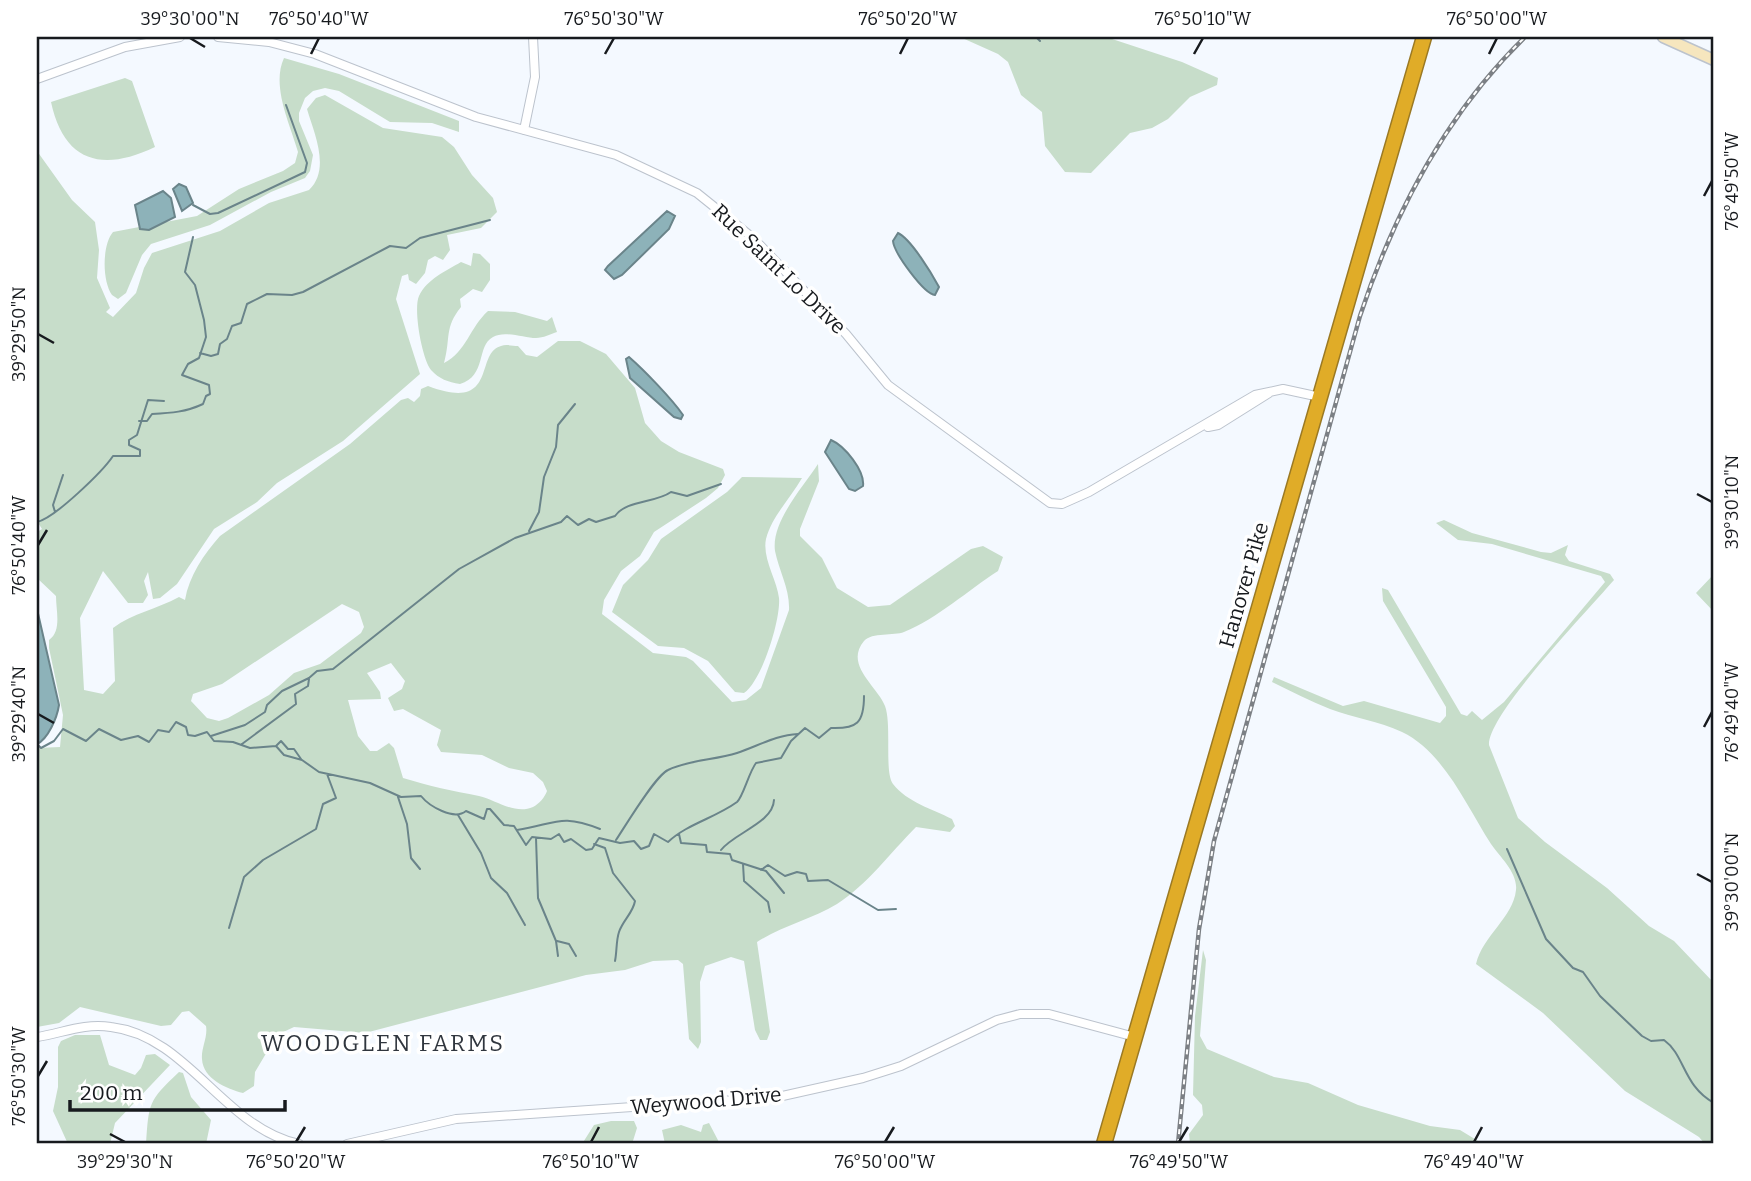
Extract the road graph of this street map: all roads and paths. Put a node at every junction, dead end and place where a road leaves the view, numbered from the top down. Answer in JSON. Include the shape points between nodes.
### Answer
{"nodes":[{"id":1,"x":180,"y":37,"type":"edge"},
{"id":2,"x":218,"y":37,"type":"edge"},
{"id":3,"x":533,"y":37,"type":"edge"},
{"id":4,"x":1424,"y":37,"type":"edge"},
{"id":5,"x":1663,"y":37,"type":"edge"},
{"id":6,"x":1714,"y":60,"type":"edge"},
{"id":7,"x":37,"y":79,"type":"edge"},
{"id":8,"x":524,"y":130,"type":"junction"},
{"id":9,"x":1320,"y":397,"type":"junction"},
{"id":10,"x":37,"y":1037,"type":"edge"},
{"id":11,"x":1135,"y":1037,"type":"junction"},
{"id":12,"x":299,"y":1144,"type":"edge"},
{"id":13,"x":347,"y":1144,"type":"edge"},
{"id":14,"x":1104,"y":1144,"type":"edge"}],
"edges":[{"from":1,"to":7,"type":"street","via":[[125,47]]},
{"from":2,"to":8,"type":"street","name":"Rue Saint Lo Drive","via":[[270,42],[315,54],[476,117]]},
{"from":3,"to":8,"type":"street","via":[[535,77]]},
{"from":4,"to":9,"type":"highway","name":"Hanover Pike"},
{"from":5,"to":6,"type":"street"},
{"from":8,"to":9,"type":"street","name":"Rue Saint Lo Drive","via":[[617,155],[676,181],[713,204],[753,238],[897,393],[1050,503],[1062,504],[1089,492],[1255,395],[1294,390]]},
{"from":9,"to":11,"type":"highway","name":"Hanover Pike"},
{"from":10,"to":12,"type":"street","via":[[81,1026],[137,1033],[169,1052],[261,1130]]},
{"from":11,"to":13,"type":"street","name":"Weywood Drive","via":[[1049,1014],[1020,1014],[997,1020],[901,1066],[778,1097],[456,1119]]},
{"from":11,"to":14,"type":"highway","name":"Hanover Pike"}]}
